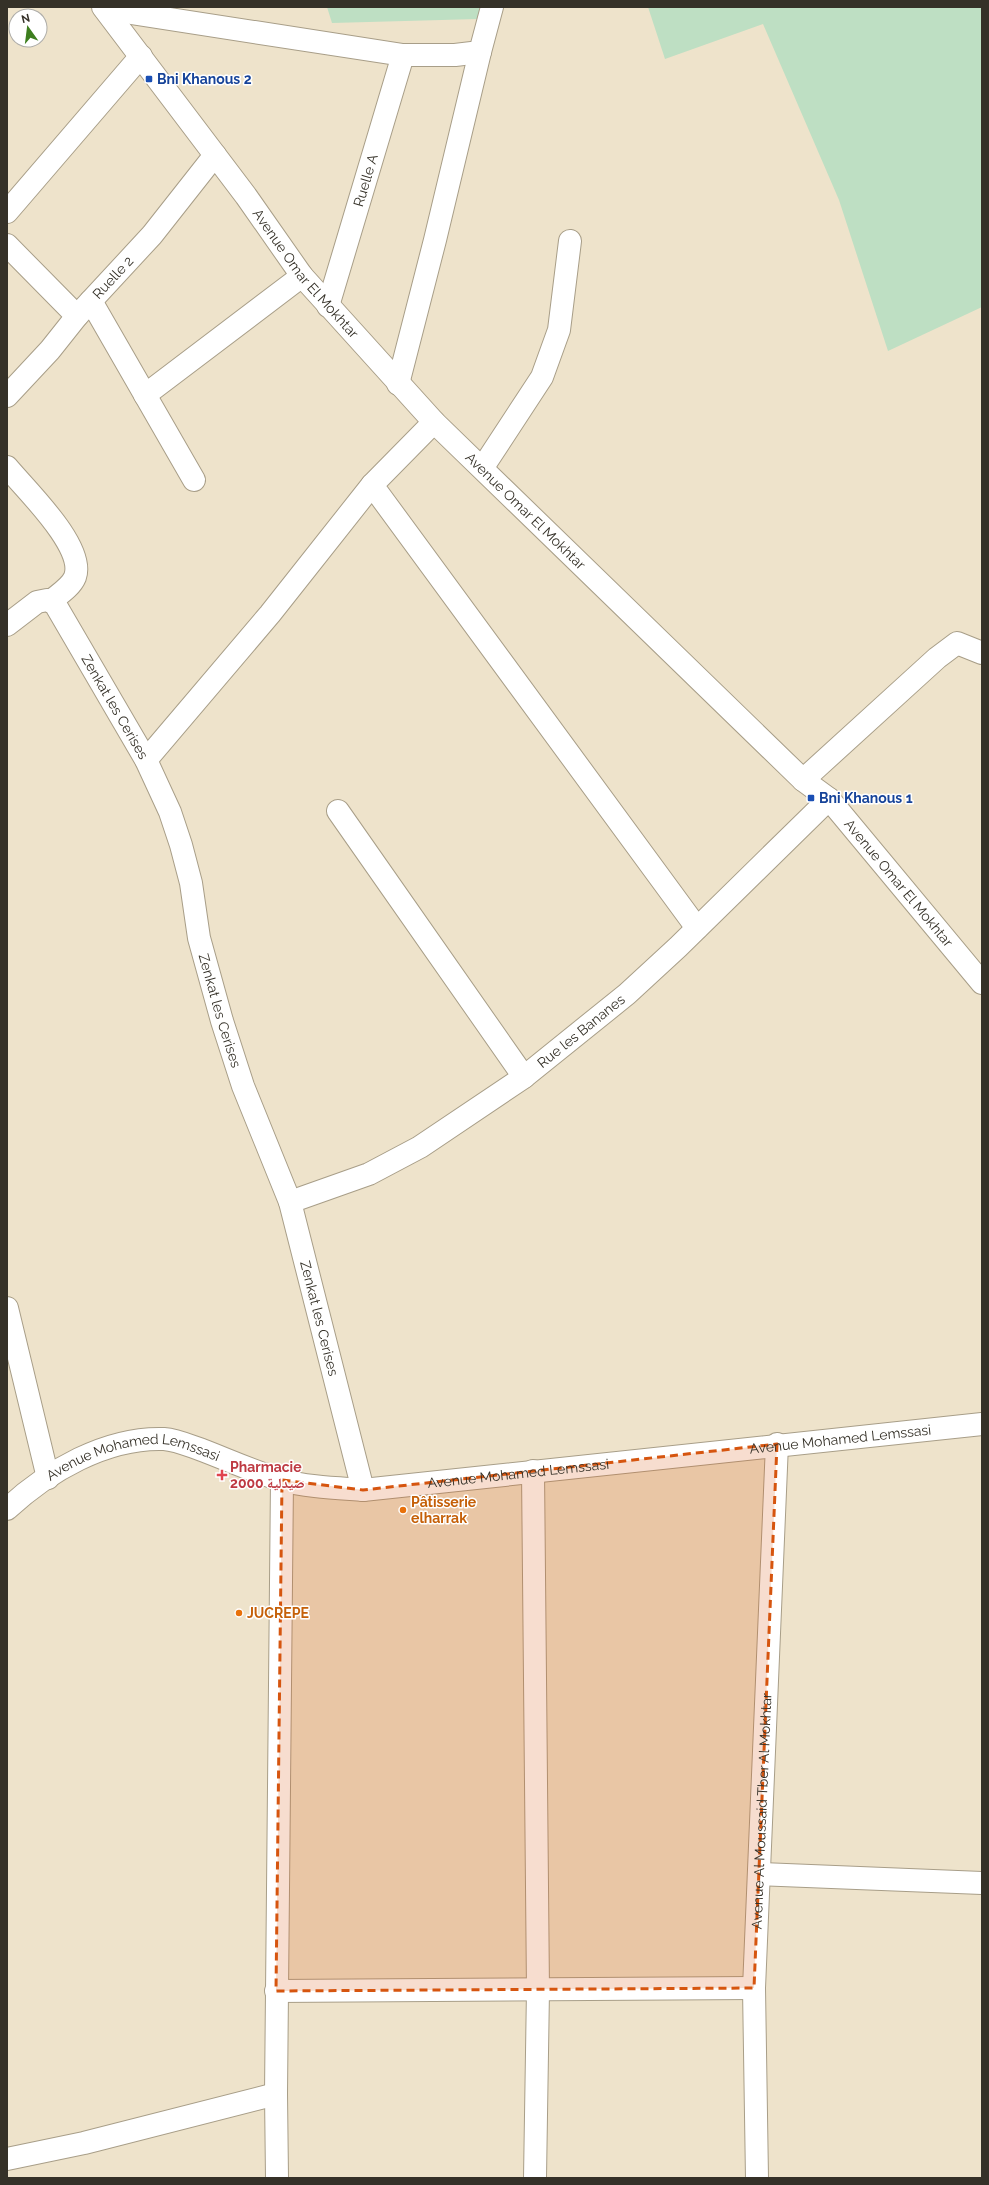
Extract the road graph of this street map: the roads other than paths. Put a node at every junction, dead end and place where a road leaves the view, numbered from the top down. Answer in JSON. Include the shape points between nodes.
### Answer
{"nodes":[{"id":1,"x":492,"y":7,"type":"edge"},
{"id":2,"x":104,"y":8,"type":"edge"},
{"id":3,"x":480,"y":52,"type":"junction"},
{"id":4,"x":403,"y":55,"type":"junction"},
{"id":5,"x":141,"y":56,"type":"junction"},
{"id":6,"x":215,"y":155,"type":"junction"},
{"id":7,"x":7,"y":212,"type":"edge"},
{"id":8,"x":570,"y":241,"type":"dead end"},
{"id":9,"x":7,"y":245,"type":"edge"},
{"id":10,"x":302,"y":276,"type":"junction"},
{"id":11,"x":328,"y":306,"type":"junction"},
{"id":12,"x":84,"y":308,"type":"junction"},
{"id":13,"x":398,"y":384,"type":"junction"},
{"id":14,"x":145,"y":395,"type":"junction"},
{"id":15,"x":7,"y":396,"type":"edge"},
{"id":16,"x":434,"y":422,"type":"junction"},
{"id":17,"x":7,"y":467,"type":"edge"},
{"id":18,"x":483,"y":467,"type":"junction"},
{"id":19,"x":194,"y":480,"type":"dead end"},
{"id":20,"x":372,"y":485,"type":"junction"},
{"id":21,"x":51,"y":601,"type":"junction"},
{"id":22,"x":7,"y":625,"type":"edge"},
{"id":23,"x":982,"y":654,"type":"edge"},
{"id":24,"x":146,"y":760,"type":"junction"},
{"id":25,"x":803,"y":780,"type":"junction"},
{"id":26,"x":829,"y":799,"type":"junction"},
{"id":27,"x":338,"y":811,"type":"dead end"},
{"id":28,"x":697,"y":928,"type":"junction"},
{"id":29,"x":982,"y":983,"type":"edge"},
{"id":30,"x":524,"y":1077,"type":"junction"},
{"id":31,"x":290,"y":1202,"type":"junction"},
{"id":32,"x":7,"y":1308,"type":"edge"},
{"id":33,"x":982,"y":1424,"type":"edge"},
{"id":34,"x":777,"y":1444,"type":"junction"},
{"id":35,"x":533,"y":1471,"type":"junction"},
{"id":36,"x":48,"y":1478,"type":"junction"},
{"id":37,"x":282,"y":1480,"type":"junction"},
{"id":38,"x":363,"y":1490,"type":"junction"},
{"id":39,"x":7,"y":1509,"type":"edge"},
{"id":40,"x":759,"y":1874,"type":"junction"},
{"id":41,"x":982,"y":1883,"type":"edge"},
{"id":42,"x":754,"y":1988,"type":"junction"},
{"id":43,"x":538,"y":1990,"type":"junction"},
{"id":44,"x":276,"y":1991,"type":"junction"},
{"id":45,"x":276,"y":2094,"type":"junction"},
{"id":46,"x":7,"y":2159,"type":"edge"},
{"id":47,"x":276,"y":2178,"type":"edge"},
{"id":48,"x":535,"y":2178,"type":"edge"},
{"id":49,"x":757,"y":2178,"type":"edge"}],
"edges":[{"from":1,"to":3,"type":"street"},
{"from":2,"to":4,"type":"street"},
{"from":2,"to":5,"type":"street","name":"Avenue Omar El Mokhtar"},
{"from":3,"to":4,"type":"street","via":[[455,55]]},
{"from":3,"to":13,"type":"street"},
{"from":4,"to":11,"type":"street","name":"Ruelle A"},
{"from":5,"to":6,"type":"street","name":"Avenue Omar El Mokhtar"},
{"from":5,"to":7,"type":"street"},
{"from":6,"to":10,"type":"street","name":"Avenue Omar El Mokhtar"},
{"from":6,"to":12,"type":"street","name":"Ruelle 2","via":[[152,235]]},
{"from":8,"to":18,"type":"street","via":[[560,330],[542,377]]},
{"from":9,"to":12,"type":"street"},
{"from":10,"to":11,"type":"street","name":"Avenue Omar El Mokhtar"},
{"from":10,"to":14,"type":"street"},
{"from":11,"to":13,"type":"street","name":"Avenue Omar El Mokhtar"},
{"from":12,"to":14,"type":"street"},
{"from":12,"to":15,"type":"street","name":"Ruelle 2","via":[[50,350]]},
{"from":13,"to":16,"type":"street","name":"Avenue Omar El Mokhtar"},
{"from":14,"to":19,"type":"street"},
{"from":16,"to":18,"type":"street","name":"Avenue Omar El Mokhtar"},
{"from":16,"to":20,"type":"street"},
{"from":17,"to":21,"type":"street","via":[[66,537],[74,554],[75,577]]},
{"from":18,"to":25,"type":"street","name":"Avenue Omar El Mokhtar"},
{"from":20,"to":24,"type":"street","via":[[250,638]]},
{"from":20,"to":28,"type":"street"},
{"from":21,"to":22,"type":"street","via":[[37,602]]},
{"from":21,"to":24,"type":"street","name":"Zenkat les Cerises","via":[[62,615]]},
{"from":23,"to":25,"type":"street","via":[[957,644],[937,658]]},
{"from":24,"to":31,"type":"street","name":"Zenkat les Cerises","via":[[170,812],[181,845],[191,883],[199,938],[224,1028],[243,1086]]},
{"from":25,"to":26,"type":"street","name":"Avenue Omar El Mokhtar"},
{"from":26,"to":28,"type":"street","name":"Rue les Bananes"},
{"from":26,"to":29,"type":"street","name":"Avenue Omar El Mokhtar"},
{"from":27,"to":30,"type":"street"},
{"from":28,"to":30,"type":"street","name":"Rue les Bananes","via":[[627,994]]},
{"from":30,"to":31,"type":"street","name":"Rue les Bananes","via":[[420,1147],[369,1174]]},
{"from":31,"to":38,"type":"street","name":"Zenkat les Cerises"},
{"from":32,"to":36,"type":"street"},
{"from":33,"to":34,"type":"street","name":"Avenue Mohamed Lemssasi"},
{"from":34,"to":35,"type":"street","name":"Avenue Mohamed Lemssasi"},
{"from":34,"to":40,"type":"street","name":"Avenue Al Moussaid Tber Al Mokhtar"},
{"from":35,"to":38,"type":"street","name":"Avenue Mohamed Lemssasi"},
{"from":35,"to":43,"type":"street"},
{"from":36,"to":37,"type":"street","name":"Avenue Mohamed Lemssasi","via":[[66,1465],[109,1448],[140,1440],[165,1439],[187,1444]]},
{"from":36,"to":39,"type":"street","name":"Avenue Mohamed Lemssasi"},
{"from":37,"to":38,"type":"street","name":"Avenue Mohamed Lemssasi"},
{"from":37,"to":44,"type":"street"},
{"from":40,"to":41,"type":"street"},
{"from":40,"to":42,"type":"street","name":"Avenue Al Moussaid Tber Al Mokhtar"},
{"from":42,"to":43,"type":"street"},
{"from":42,"to":49,"type":"street","name":"Avenue Al Moussaid Tber Al Mokhtar"},
{"from":43,"to":44,"type":"street"},
{"from":43,"to":48,"type":"street"},
{"from":44,"to":45,"type":"street"},
{"from":45,"to":46,"type":"street","via":[[84,2143]]},
{"from":45,"to":47,"type":"street"}]}
